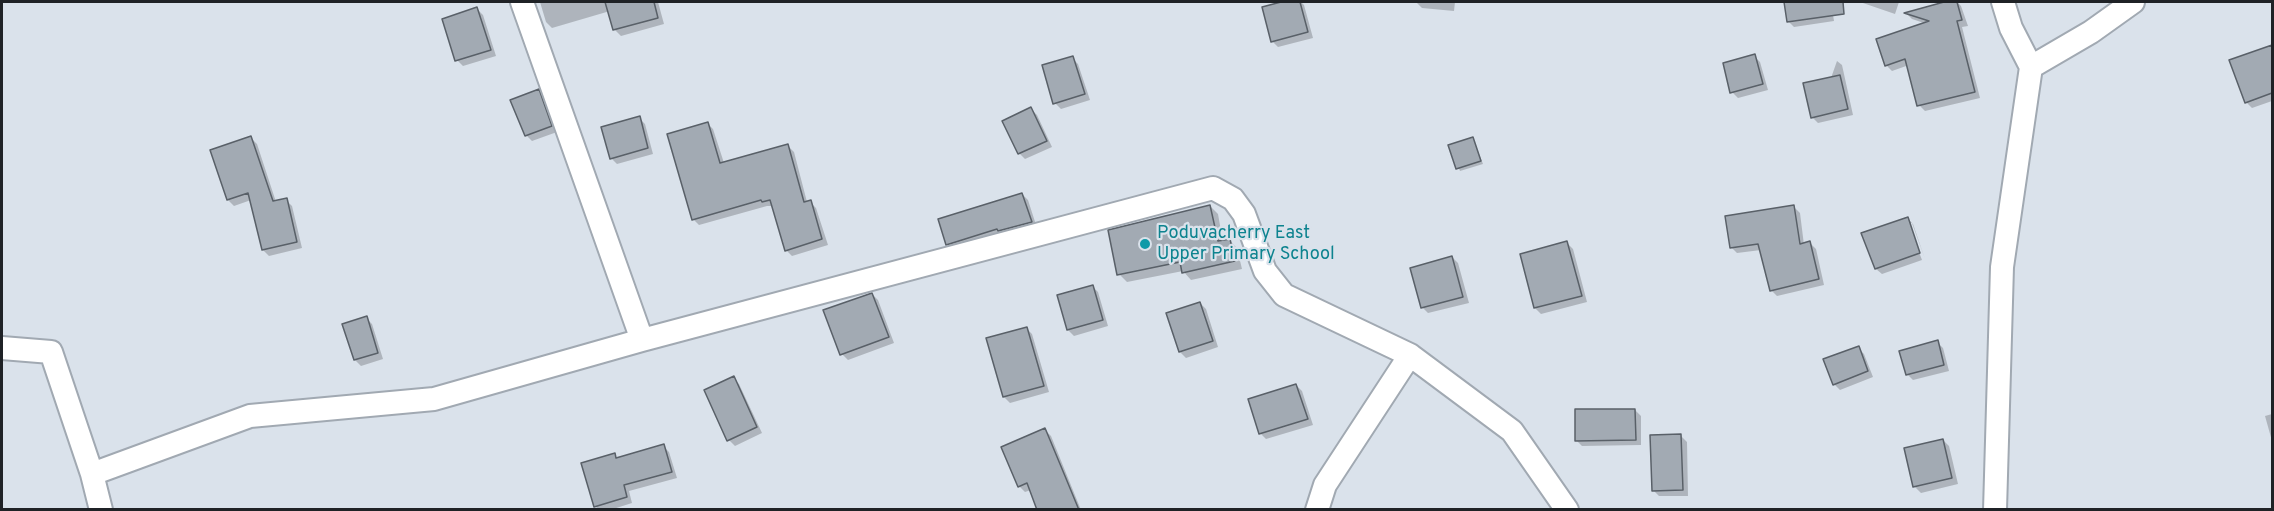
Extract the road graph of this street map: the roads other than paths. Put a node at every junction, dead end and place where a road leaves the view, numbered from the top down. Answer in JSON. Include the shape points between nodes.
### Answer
{"nodes":[{"id":1,"x":522,"y":2,"type":"edge"},
{"id":2,"x":2003,"y":2,"type":"edge"},
{"id":3,"x":2133,"y":2,"type":"edge"},
{"id":4,"x":2031,"y":66,"type":"junction"},
{"id":5,"x":642,"y":340,"type":"junction"},
{"id":6,"x":2,"y":348,"type":"edge"},
{"id":7,"x":1410,"y":355,"type":"junction"},
{"id":8,"x":92,"y":474,"type":"junction"},
{"id":9,"x":101,"y":510,"type":"edge"},
{"id":10,"x":1317,"y":510,"type":"edge"},
{"id":11,"x":1568,"y":510,"type":"edge"},
{"id":12,"x":1995,"y":510,"type":"edge"}],
"edges":[{"from":1,"to":5,"type":"street"},
{"from":2,"to":4,"type":"street"},
{"from":3,"to":4,"type":"street","via":[[2091,32]]},
{"from":4,"to":12,"type":"street","via":[[2002,267]]},
{"from":5,"to":7,"type":"street","via":[[1214,188],[1233,199],[1244,214],[1264,271],[1284,295]]},
{"from":5,"to":8,"type":"street","via":[[434,399],[250,416]]},
{"from":6,"to":8,"type":"street","via":[[51,352]]},
{"from":7,"to":10,"type":"street","via":[[1325,485]]},
{"from":7,"to":11,"type":"street","via":[[1512,431]]},
{"from":8,"to":9,"type":"street"}]}
